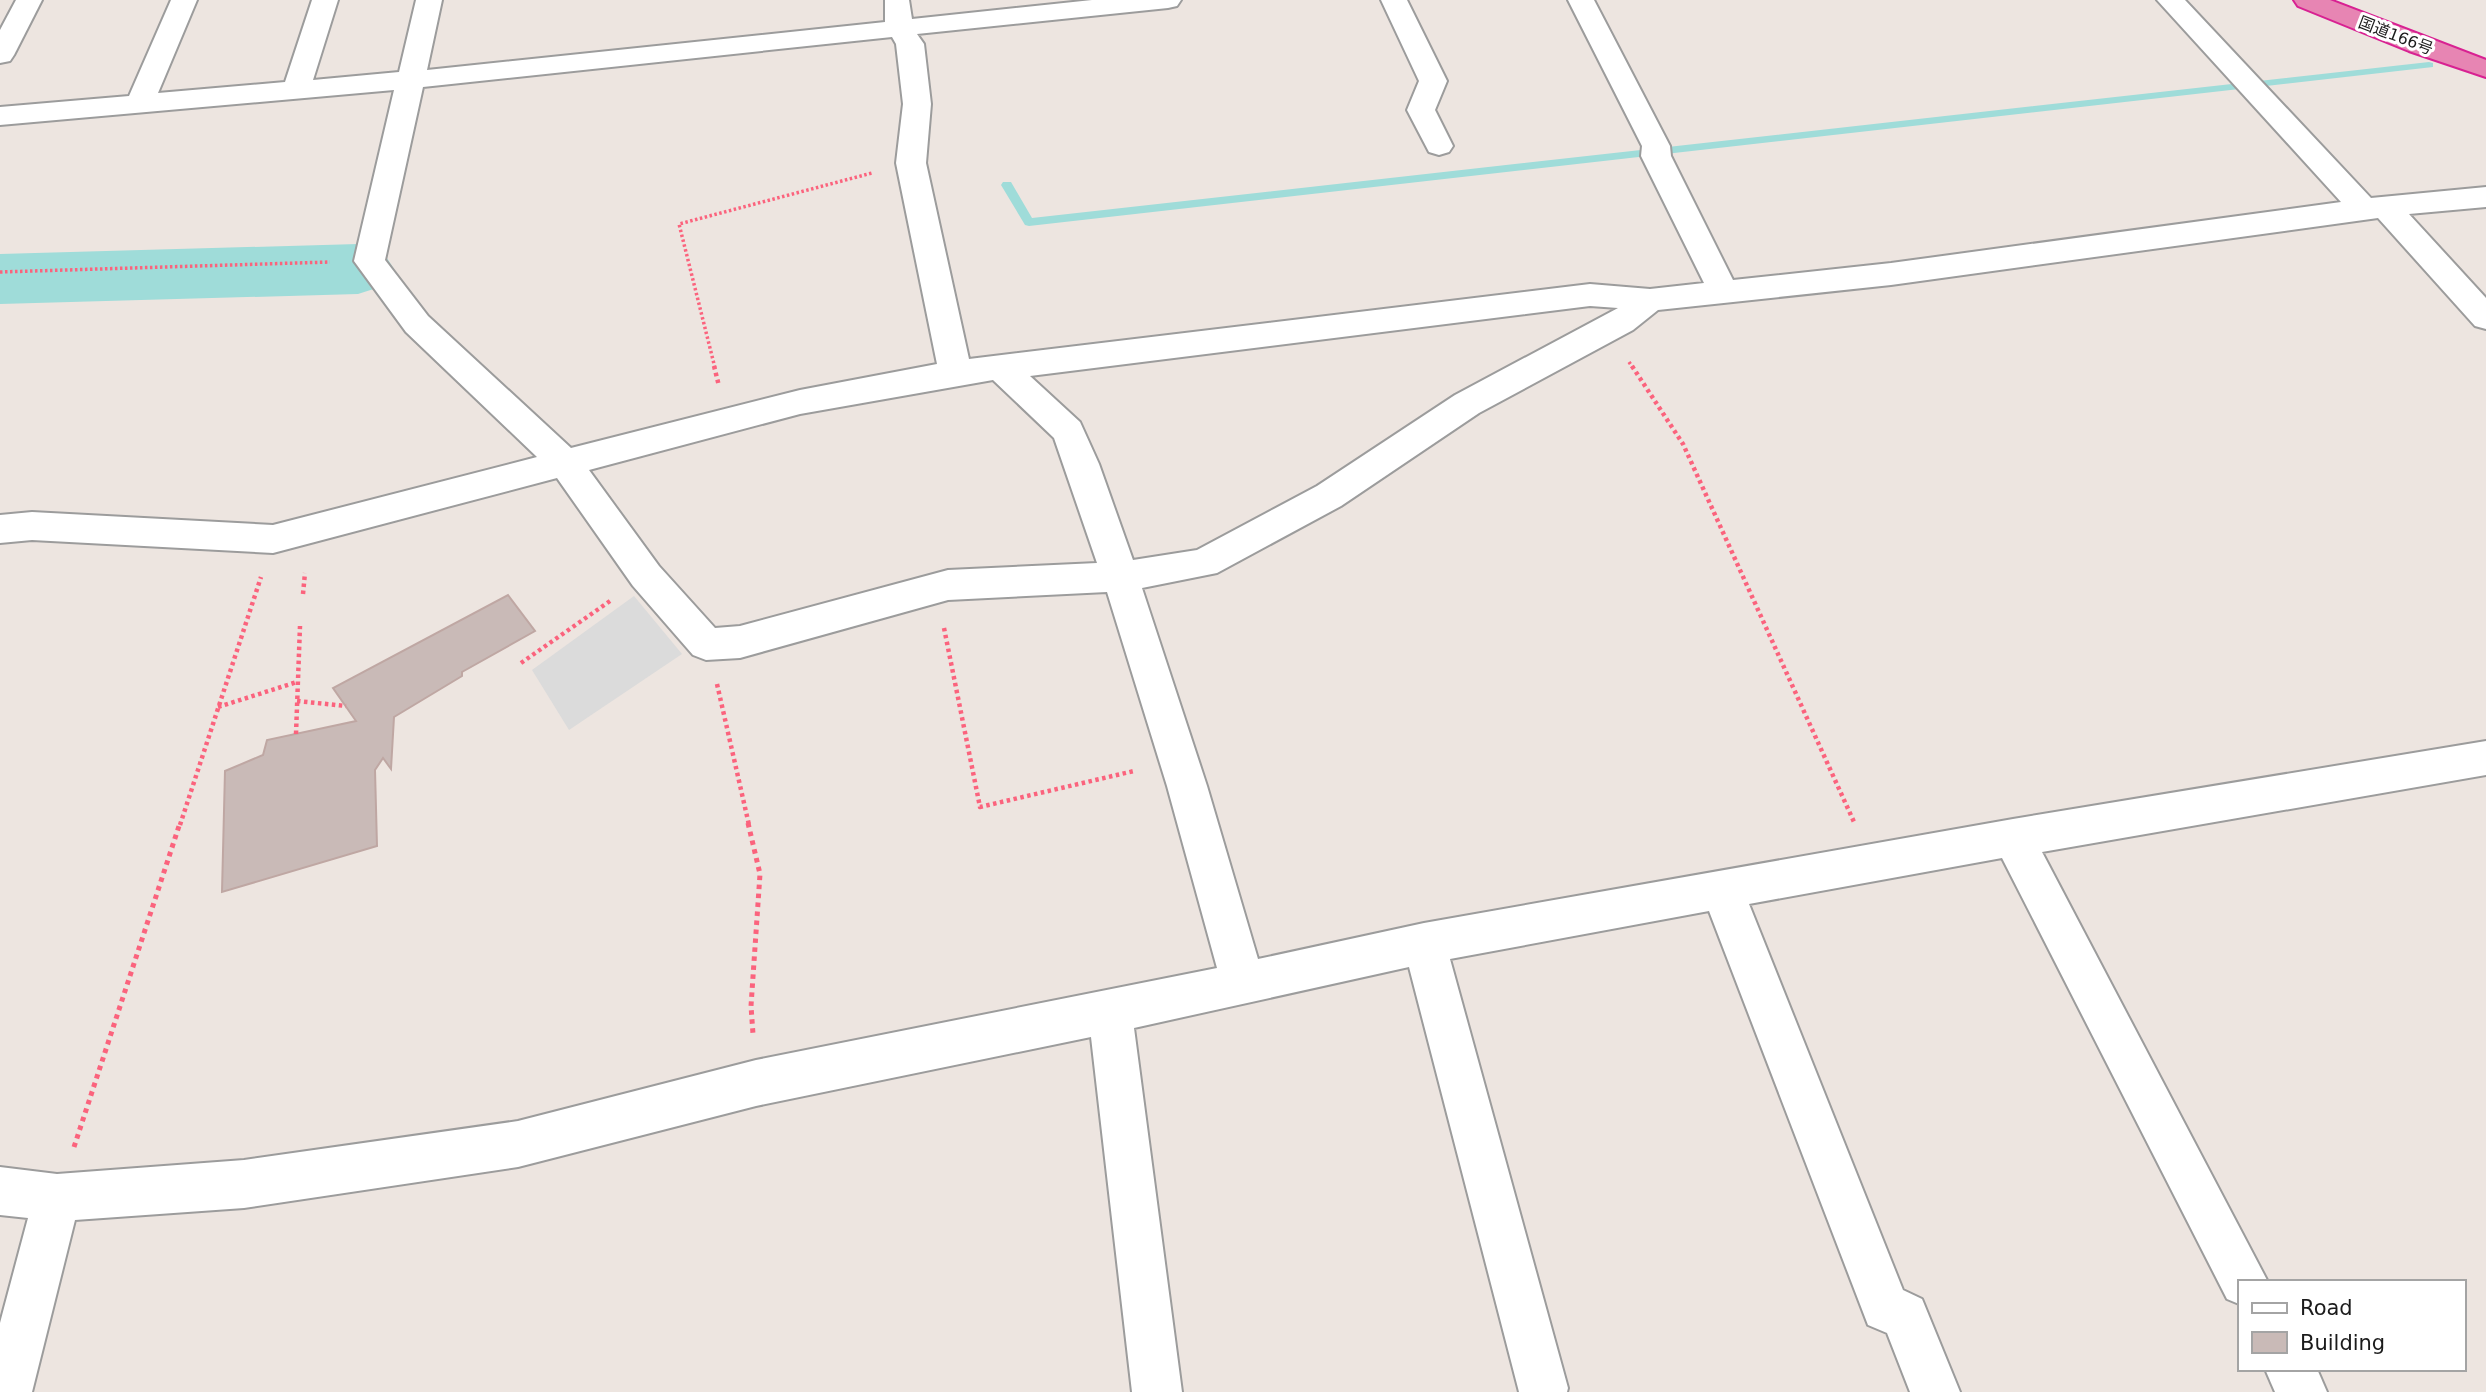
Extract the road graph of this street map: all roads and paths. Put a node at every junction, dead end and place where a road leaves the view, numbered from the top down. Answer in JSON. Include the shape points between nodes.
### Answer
{"nodes":[{"id":1,"x":29,"y":0,"type":"edge"},
{"id":2,"x":184,"y":0,"type":"edge"},
{"id":3,"x":325,"y":0,"type":"edge"},
{"id":4,"x":429,"y":0,"type":"edge"},
{"id":5,"x":1168,"y":0,"type":"edge"},
{"id":6,"x":1394,"y":0,"type":"edge"},
{"id":7,"x":1581,"y":0,"type":"edge"},
{"id":8,"x":2170,"y":0,"type":"edge"},
{"id":9,"x":2307,"y":0,"type":"edge"},
{"id":10,"x":898,"y":13,"type":"edge"},
{"id":11,"x":0,"y":55,"type":"edge"},
{"id":12,"x":2486,"y":69,"type":"edge"},
{"id":13,"x":408,"y":80,"type":"junction"},
{"id":14,"x":296,"y":90,"type":"junction"},
{"id":15,"x":141,"y":104,"type":"junction"},
{"id":16,"x":0,"y":116,"type":"edge"},
{"id":17,"x":1439,"y":146,"type":"dead end"},
{"id":18,"x":911,"y":163,"type":"junction"},
{"id":19,"x":2486,"y":197,"type":"edge"},
{"id":20,"x":2374,"y":208,"type":"junction"},
{"id":21,"x":369,"y":261,"type":"junction"},
{"id":22,"x":0,"y":272,"type":"edge"},
{"id":23,"x":1723,"y":291,"type":"junction"},
{"id":24,"x":1650,"y":300,"type":"junction"},
{"id":25,"x":2486,"y":318,"type":"edge"},
{"id":26,"x":1608,"y":330,"type":"junction"},
{"id":27,"x":1000,"y":367,"type":"junction"},
{"id":28,"x":955,"y":373,"type":"junction"},
{"id":29,"x":727,"y":421,"type":"junction"},
{"id":30,"x":564,"y":462,"type":"junction"},
{"id":31,"x":0,"y":529,"type":"edge"},
{"id":32,"x":273,"y":539,"type":"junction"},
{"id":33,"x":646,"y":576,"type":"junction"},
{"id":34,"x":1120,"y":577,"type":"junction"},
{"id":35,"x":948,"y":585,"type":"junction"},
{"id":36,"x":300,"y":626,"type":"dead end"},
{"id":37,"x":706,"y":644,"type":"junction"},
{"id":38,"x":522,"y":663,"type":"dead end"},
{"id":39,"x":298,"y":682,"type":"junction"},
{"id":40,"x":297,"y":701,"type":"junction"},
{"id":41,"x":346,"y":706,"type":"dead end"},
{"id":42,"x":218,"y":707,"type":"junction"},
{"id":43,"x":296,"y":734,"type":"dead end"},
{"id":44,"x":2486,"y":758,"type":"edge"},
{"id":45,"x":1180,"y":761,"type":"junction"},
{"id":46,"x":2013,"y":838,"type":"junction"},
{"id":47,"x":1873,"y":864,"type":"junction"},
{"id":48,"x":1723,"y":892,"type":"junction"},
{"id":49,"x":1424,"y":943,"type":"junction"},
{"id":50,"x":1242,"y":981,"type":"junction"},
{"id":51,"x":1110,"y":1012,"type":"junction"},
{"id":52,"x":757,"y":1083,"type":"junction"},
{"id":53,"x":0,"y":1191,"type":"edge"},
{"id":54,"x":57,"y":1198,"type":"junction"},
{"id":55,"x":2243,"y":1280,"type":"edge"},
{"id":56,"x":2291,"y":1371,"type":"edge"},
{"id":57,"x":1543,"y":1388,"type":"dead end"},
{"id":58,"x":7,"y":1392,"type":"edge"},
{"id":59,"x":1157,"y":1392,"type":"edge"},
{"id":60,"x":1935,"y":1392,"type":"edge"},
{"id":61,"x":2302,"y":1392,"type":"edge"}],
"edges":[{"from":1,"to":11,"type":"street"},
{"from":2,"to":15,"type":"street"},
{"from":3,"to":14,"type":"street"},
{"from":4,"to":13,"type":"street"},
{"from":5,"to":10,"type":"street"},
{"from":6,"to":17,"type":"street","via":[[1433,81],[1421,110]]},
{"from":7,"to":23,"type":"street"},
{"from":8,"to":20,"type":"street"},
{"from":9,"to":12,"type":"highway","name":"国道166号"},
{"from":10,"to":13,"type":"street"},
{"from":10,"to":18,"type":"street","via":[[910,44],[917,104]]},
{"from":13,"to":14,"type":"street"},
{"from":13,"to":21,"type":"street"},
{"from":14,"to":15,"type":"street"},
{"from":15,"to":16,"type":"street"},
{"from":18,"to":28,"type":"street"},
{"from":18,"to":29,"type":"path","via":[[679,224]]},
{"from":19,"to":20,"type":"street"},
{"from":20,"to":23,"type":"street","via":[[1891,274]]},
{"from":20,"to":25,"type":"street"},
{"from":21,"to":22,"type":"path"},
{"from":21,"to":30,"type":"street","via":[[417,324]]},
{"from":23,"to":24,"type":"street"},
{"from":24,"to":26,"type":"street"},
{"from":24,"to":27,"type":"street","via":[[1590,295]]},
{"from":26,"to":34,"type":"street","via":[[1467,404],[1329,496],[1203,563]]},
{"from":26,"to":47,"type":"path","via":[[1683,444]]},
{"from":27,"to":28,"type":"street"},
{"from":27,"to":34,"type":"street","via":[[1068,431]]},
{"from":28,"to":29,"type":"street","via":[[800,402]]},
{"from":29,"to":30,"type":"street"},
{"from":30,"to":32,"type":"street"},
{"from":30,"to":33,"type":"street"},
{"from":31,"to":32,"type":"street","via":[[32,526]]},
{"from":32,"to":42,"type":"path"},
{"from":33,"to":37,"type":"street"},
{"from":33,"to":38,"type":"path"},
{"from":34,"to":35,"type":"street"},
{"from":34,"to":45,"type":"street"},
{"from":35,"to":37,"type":"street","via":[[740,642]]},
{"from":35,"to":45,"type":"path","via":[[943,634],[980,807]]},
{"from":36,"to":39,"type":"path"},
{"from":37,"to":52,"type":"path","via":[[760,874],[751,1006]]},
{"from":39,"to":40,"type":"path"},
{"from":39,"to":42,"type":"path"},
{"from":40,"to":41,"type":"path"},
{"from":40,"to":43,"type":"path"},
{"from":42,"to":54,"type":"path"},
{"from":44,"to":46,"type":"street"},
{"from":45,"to":50,"type":"street"},
{"from":46,"to":47,"type":"street"},
{"from":46,"to":55,"type":"street"},
{"from":47,"to":48,"type":"street"},
{"from":48,"to":49,"type":"street"},
{"from":48,"to":60,"type":"street","via":[[1885,1308],[1905,1316]]},
{"from":49,"to":50,"type":"street"},
{"from":49,"to":57,"type":"street"},
{"from":50,"to":51,"type":"street"},
{"from":51,"to":52,"type":"street"},
{"from":51,"to":59,"type":"street"},
{"from":52,"to":54,"type":"street","via":[[519,1144],[244,1184]]},
{"from":53,"to":54,"type":"street"},
{"from":54,"to":58,"type":"street"},
{"from":56,"to":61,"type":"street"}]}
